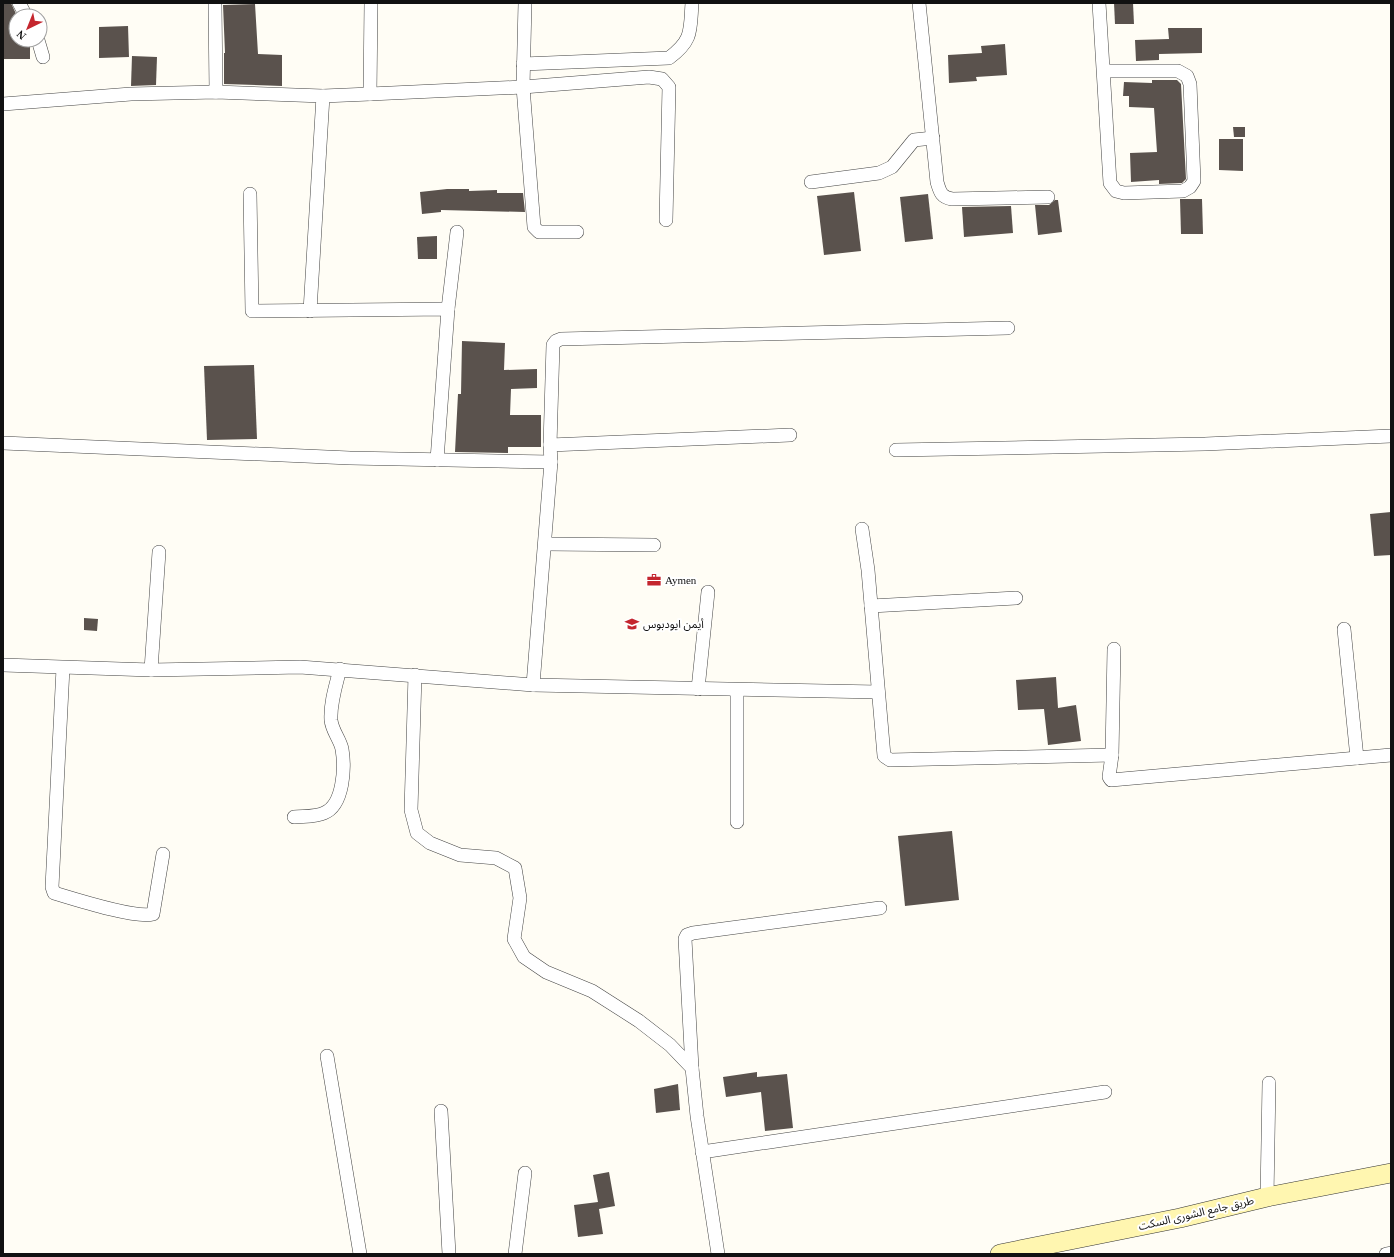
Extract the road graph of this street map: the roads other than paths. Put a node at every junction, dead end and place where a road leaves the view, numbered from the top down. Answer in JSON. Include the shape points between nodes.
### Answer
{"nodes":[{"id":1,"x":370,"y":3,"type":"edge"},
{"id":2,"x":525,"y":3,"type":"edge"},
{"id":3,"x":692,"y":3,"type":"edge"},
{"id":4,"x":920,"y":3,"type":"edge"},
{"id":5,"x":1099,"y":3,"type":"edge"},
{"id":6,"x":215,"y":4,"type":"edge"},
{"id":7,"x":40,"y":48,"type":"edge"},
{"id":8,"x":43,"y":57,"type":"dead end"},
{"id":9,"x":524,"y":64,"type":"junction"},
{"id":10,"x":1104,"y":71,"type":"junction"},
{"id":11,"x":523,"y":87,"type":"junction"},
{"id":12,"x":216,"y":92,"type":"junction"},
{"id":13,"x":370,"y":94,"type":"junction"},
{"id":14,"x":323,"y":96,"type":"junction"},
{"id":15,"x":3,"y":104,"type":"edge"},
{"id":16,"x":933,"y":138,"type":"junction"},
{"id":17,"x":811,"y":182,"type":"dead end"},
{"id":18,"x":250,"y":194,"type":"dead end"},
{"id":19,"x":1048,"y":197,"type":"dead end"},
{"id":20,"x":666,"y":220,"type":"dead end"},
{"id":21,"x":457,"y":232,"type":"dead end"},
{"id":22,"x":577,"y":232,"type":"dead end"},
{"id":23,"x":448,"y":309,"type":"junction"},
{"id":24,"x":310,"y":312,"type":"junction"},
{"id":25,"x":1008,"y":328,"type":"dead end"},
{"id":26,"x":790,"y":434,"type":"dead end"},
{"id":27,"x":1391,"y":436,"type":"edge"},
{"id":28,"x":3,"y":444,"type":"edge"},
{"id":29,"x":550,"y":445,"type":"junction"},
{"id":30,"x":896,"y":450,"type":"dead end"},
{"id":31,"x":437,"y":460,"type":"junction"},
{"id":32,"x":551,"y":462,"type":"junction"},
{"id":33,"x":862,"y":529,"type":"dead end"},
{"id":34,"x":546,"y":544,"type":"junction"},
{"id":35,"x":654,"y":545,"type":"dead end"},
{"id":36,"x":159,"y":552,"type":"dead end"},
{"id":37,"x":708,"y":592,"type":"dead end"},
{"id":38,"x":1016,"y":598,"type":"dead end"},
{"id":39,"x":870,"y":606,"type":"junction"},
{"id":40,"x":1344,"y":629,"type":"dead end"},
{"id":41,"x":1114,"y":649,"type":"dead end"},
{"id":42,"x":3,"y":665,"type":"edge"},
{"id":43,"x":63,"y":668,"type":"junction"},
{"id":44,"x":340,"y":669,"type":"junction"},
{"id":45,"x":151,"y":670,"type":"junction"},
{"id":46,"x":415,"y":675,"type":"junction"},
{"id":47,"x":533,"y":685,"type":"junction"},
{"id":48,"x":698,"y":689,"type":"junction"},
{"id":49,"x":737,"y":690,"type":"junction"},
{"id":50,"x":878,"y":692,"type":"junction"},
{"id":51,"x":1391,"y":754,"type":"edge"},
{"id":52,"x":1112,"y":755,"type":"junction"},
{"id":53,"x":1357,"y":758,"type":"junction"},
{"id":54,"x":294,"y":817,"type":"dead end"},
{"id":55,"x":737,"y":822,"type":"dead end"},
{"id":56,"x":163,"y":854,"type":"dead end"},
{"id":57,"x":880,"y":908,"type":"dead end"},
{"id":58,"x":327,"y":1056,"type":"dead end"},
{"id":59,"x":692,"y":1068,"type":"junction"},
{"id":60,"x":1270,"y":1083,"type":"dead end"},
{"id":61,"x":1105,"y":1092,"type":"dead end"},
{"id":62,"x":442,"y":1111,"type":"dead end"},
{"id":63,"x":702,"y":1152,"type":"junction"},
{"id":64,"x":525,"y":1173,"type":"dead end"},
{"id":65,"x":1391,"y":1173,"type":"edge"},
{"id":66,"x":1267,"y":1197,"type":"junction"},
{"id":67,"x":1391,"y":1253,"type":"edge"},
{"id":68,"x":360,"y":1254,"type":"edge"},
{"id":69,"x":449,"y":1254,"type":"edge"},
{"id":70,"x":515,"y":1254,"type":"edge"},
{"id":71,"x":718,"y":1254,"type":"edge"},
{"id":72,"x":1000,"y":1254,"type":"edge"},
{"id":73,"x":1386,"y":1254,"type":"edge"}],
"edges":[{"from":1,"to":13,"type":"street"},
{"from":2,"to":9,"type":"street"},
{"from":3,"to":9,"type":"street","via":[[687,42],[669,58]]},
{"from":4,"to":16,"type":"street"},
{"from":5,"to":10,"type":"street"},
{"from":6,"to":12,"type":"street"},
{"from":7,"to":8,"type":"street"},
{"from":9,"to":11,"type":"street"},
{"from":10,"to":10,"type":"street","via":[[1178,71],[1187,76],[1190,84],[1194,181],[1190,188],[1183,191],[1124,192],[1116,190],[1110,183]]},
{"from":11,"to":13,"type":"street"},
{"from":11,"to":20,"type":"street","via":[[649,77],[662,79],[669,87]]},
{"from":11,"to":22,"type":"street","via":[[534,228],[539,232]]},
{"from":12,"to":14,"type":"street"},
{"from":12,"to":15,"type":"street","via":[[131,94]]},
{"from":13,"to":14,"type":"street"},
{"from":14,"to":24,"type":"street"},
{"from":16,"to":17,"type":"street","via":[[914,140],[892,167],[879,173]]},
{"from":16,"to":19,"type":"street","via":[[937,182],[945,198]]},
{"from":18,"to":24,"type":"street","via":[[252,311]]},
{"from":21,"to":23,"type":"street"},
{"from":23,"to":24,"type":"street"},
{"from":23,"to":31,"type":"street"},
{"from":25,"to":29,"type":"street","via":[[561,339],[553,345]]},
{"from":26,"to":29,"type":"street"},
{"from":27,"to":30,"type":"street","via":[[1206,444]]},
{"from":28,"to":31,"type":"street"},
{"from":29,"to":32,"type":"street"},
{"from":31,"to":32,"type":"street"},
{"from":32,"to":34,"type":"street"},
{"from":33,"to":39,"type":"street"},
{"from":34,"to":35,"type":"street"},
{"from":34,"to":47,"type":"street"},
{"from":36,"to":45,"type":"street"},
{"from":37,"to":48,"type":"street"},
{"from":38,"to":39,"type":"street"},
{"from":39,"to":50,"type":"street"},
{"from":40,"to":53,"type":"street"},
{"from":41,"to":52,"type":"street"},
{"from":42,"to":43,"type":"street"},
{"from":43,"to":45,"type":"street"},
{"from":43,"to":56,"type":"street","via":[[52,887],[54,893],[122,911],[147,916],[153,914]]},
{"from":44,"to":45,"type":"street","via":[[300,667]]},
{"from":44,"to":46,"type":"street"},
{"from":44,"to":54,"type":"street","via":[[331,709],[334,733],[342,749],[342,785],[338,799],[325,813]]},
{"from":46,"to":47,"type":"street"},
{"from":46,"to":59,"type":"street","via":[[411,810],[417,832],[430,843],[460,855],[496,858],[514,868],[520,898],[514,939],[524,957],[546,972],[592,991],[639,1021],[670,1045]]},
{"from":47,"to":48,"type":"street"},
{"from":48,"to":49,"type":"street"},
{"from":49,"to":50,"type":"street"},
{"from":49,"to":55,"type":"street"},
{"from":50,"to":52,"type":"street","via":[[884,756],[890,760]]},
{"from":51,"to":53,"type":"street"},
{"from":52,"to":53,"type":"street","via":[[1109,777],[1114,781]]},
{"from":57,"to":59,"type":"street","via":[[687,935],[685,938]]},
{"from":58,"to":68,"type":"street"},
{"from":59,"to":63,"type":"street"},
{"from":60,"to":66,"type":"street"},
{"from":61,"to":63,"type":"street"},
{"from":62,"to":69,"type":"street"},
{"from":63,"to":71,"type":"street"},
{"from":64,"to":70,"type":"street"},
{"from":65,"to":66,"type":"main road","name":"طريق جامع الشورى السكت"},
{"from":66,"to":72,"type":"main road","name":"طريق جامع الشورى السكت","via":[[1180,1218]]},
{"from":67,"to":73,"type":"street"}]}
